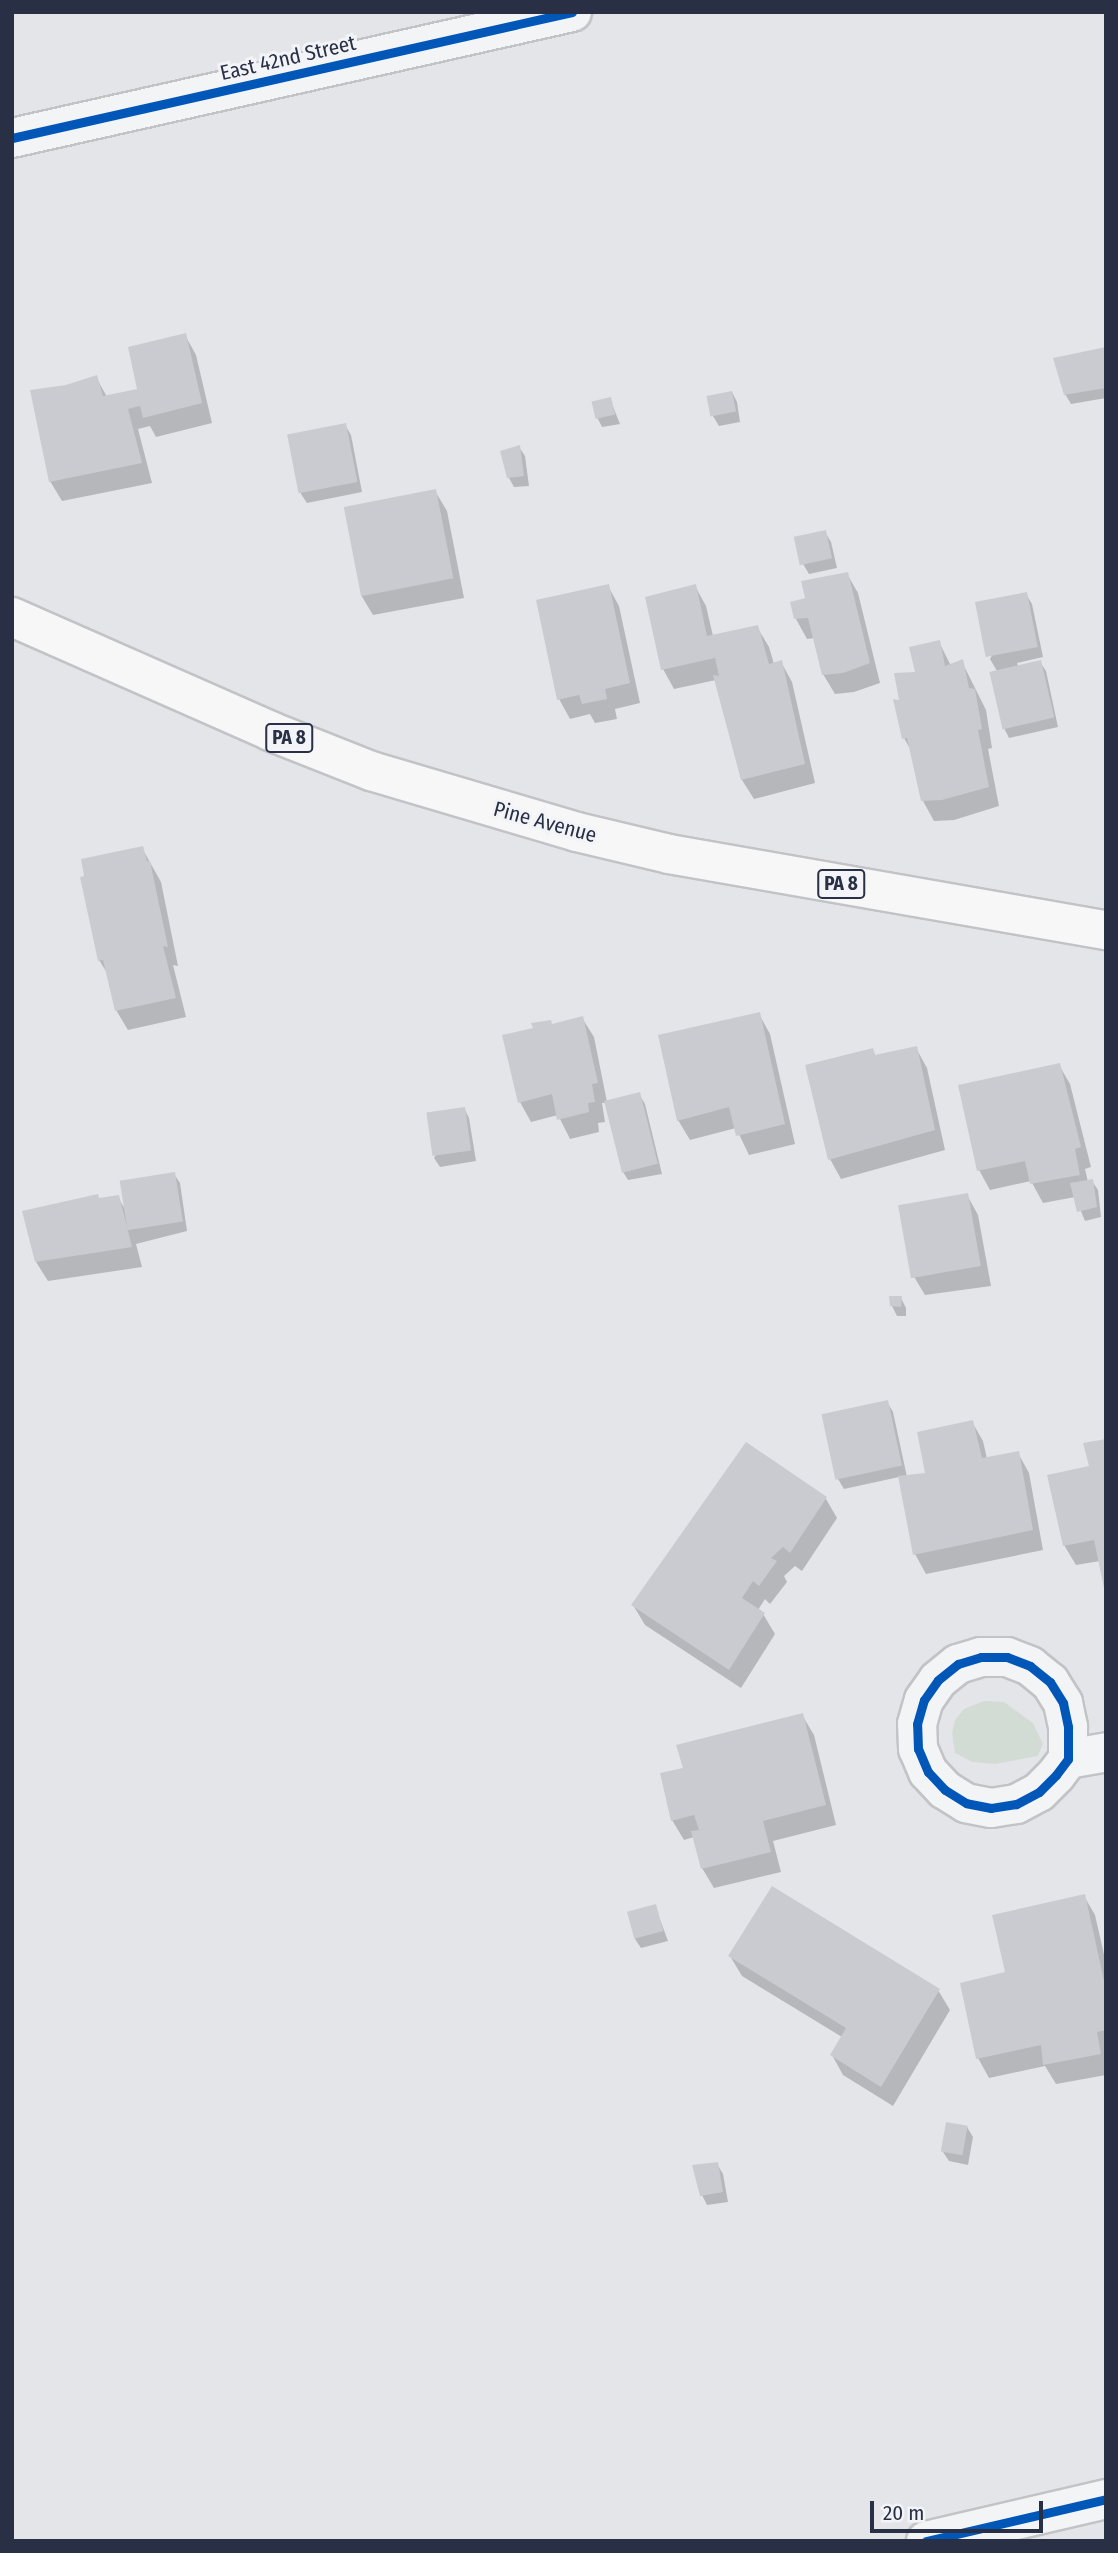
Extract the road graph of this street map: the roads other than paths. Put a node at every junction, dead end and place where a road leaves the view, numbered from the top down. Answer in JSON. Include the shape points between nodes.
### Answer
{"nodes":[{"id":1,"x":572,"y":12,"type":"edge"},
{"id":2,"x":12,"y":138,"type":"edge"},
{"id":3,"x":12,"y":617,"type":"edge"},
{"id":4,"x":1106,"y":930,"type":"edge"},
{"id":5,"x":1106,"y":1752,"type":"edge"},
{"id":6,"x":1068,"y":1759,"type":"dead end"},
{"id":7,"x":1106,"y":2499,"type":"edge"},
{"id":8,"x":926,"y":2541,"type":"edge"}],
"edges":[{"from":1,"to":2,"type":"street","name":"East 42nd Street"},
{"from":3,"to":4,"type":"main road","name":"Pine Avenue","number":"PA 8","via":[[371,771],[553,825],[669,854]]},
{"from":5,"to":6,"type":"street"},
{"from":7,"to":8,"type":"street"}]}
